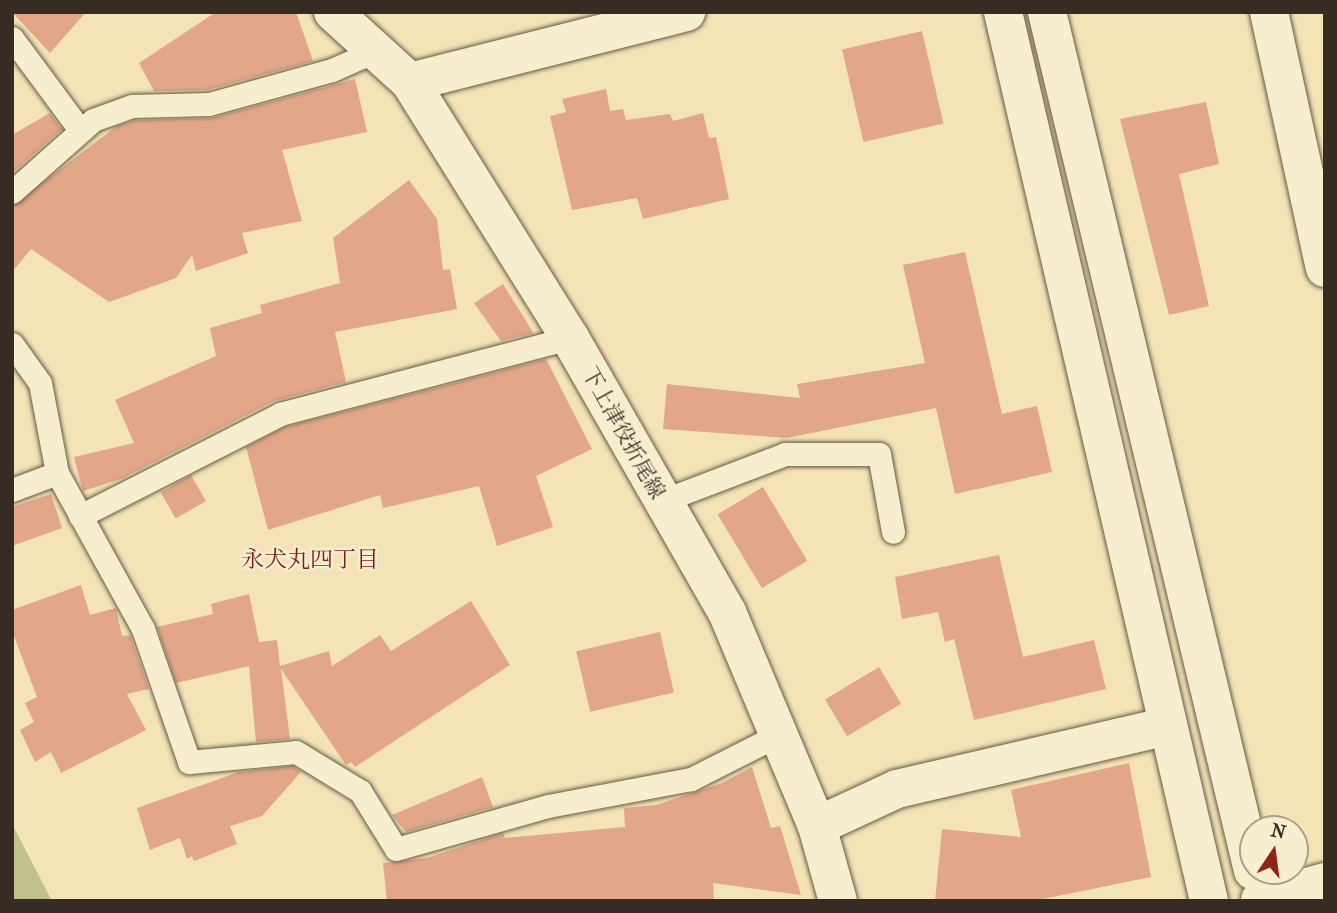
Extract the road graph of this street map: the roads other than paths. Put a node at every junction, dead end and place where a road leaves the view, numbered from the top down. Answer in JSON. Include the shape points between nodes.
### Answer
{"nodes":[{"id":1,"x":333,"y":12,"type":"edge"},
{"id":2,"x":686,"y":12,"type":"edge"},
{"id":3,"x":1003,"y":12,"type":"edge"},
{"id":4,"x":1047,"y":12,"type":"edge"},
{"id":5,"x":1269,"y":12,"type":"edge"},
{"id":6,"x":12,"y":38,"type":"edge"},
{"id":7,"x":374,"y":51,"type":"junction"},
{"id":8,"x":410,"y":82,"type":"junction"},
{"id":9,"x":80,"y":130,"type":"junction"},
{"id":10,"x":12,"y":192,"type":"edge"},
{"id":11,"x":1325,"y":268,"type":"edge"},
{"id":12,"x":570,"y":338,"type":"junction"},
{"id":13,"x":12,"y":344,"type":"edge"},
{"id":14,"x":57,"y":474,"type":"junction"},
{"id":15,"x":12,"y":490,"type":"edge"},
{"id":16,"x":662,"y":501,"type":"junction"},
{"id":17,"x":80,"y":516,"type":"junction"},
{"id":18,"x":893,"y":532,"type":"dead end"},
{"id":19,"x":1167,"y":726,"type":"junction"},
{"id":20,"x":782,"y":733,"type":"junction"},
{"id":21,"x":817,"y":825,"type":"junction"},
{"id":22,"x":1325,"y":882,"type":"edge"},
{"id":23,"x":1257,"y":886,"type":"edge"},
{"id":24,"x":838,"y":901,"type":"edge"},
{"id":25,"x":1209,"y":901,"type":"edge"}],
"edges":[{"from":1,"to":7,"type":"street","name":"下上津役折尾線"},
{"from":2,"to":8,"type":"street"},
{"from":3,"to":19,"type":"street"},
{"from":4,"to":23,"type":"street"},
{"from":5,"to":11,"type":"street"},
{"from":6,"to":9,"type":"lane"},
{"from":7,"to":8,"type":"street","name":"下上津役折尾線"},
{"from":7,"to":9,"type":"lane","via":[[332,70],[209,104],[132,106]]},
{"from":8,"to":12,"type":"street","name":"下上津役折尾線"},
{"from":9,"to":10,"type":"lane"},
{"from":12,"to":16,"type":"street","name":"下上津役折尾線"},
{"from":12,"to":17,"type":"lane","via":[[280,414]]},
{"from":13,"to":14,"type":"lane","via":[[40,383]]},
{"from":14,"to":15,"type":"lane"},
{"from":14,"to":17,"type":"lane"},
{"from":16,"to":18,"type":"lane","via":[[785,454],[879,454]]},
{"from":16,"to":20,"type":"street","name":"下上津役折尾線","via":[[727,612]]},
{"from":17,"to":20,"type":"lane","via":[[143,629],[189,762],[296,751],[360,791],[396,849],[548,806],[691,779]]},
{"from":19,"to":21,"type":"street","via":[[897,789]]},
{"from":19,"to":25,"type":"street"},
{"from":20,"to":21,"type":"street","name":"下上津役折尾線"},
{"from":21,"to":24,"type":"street","name":"下上津役折尾線"},
{"from":22,"to":23,"type":"street"}]}
